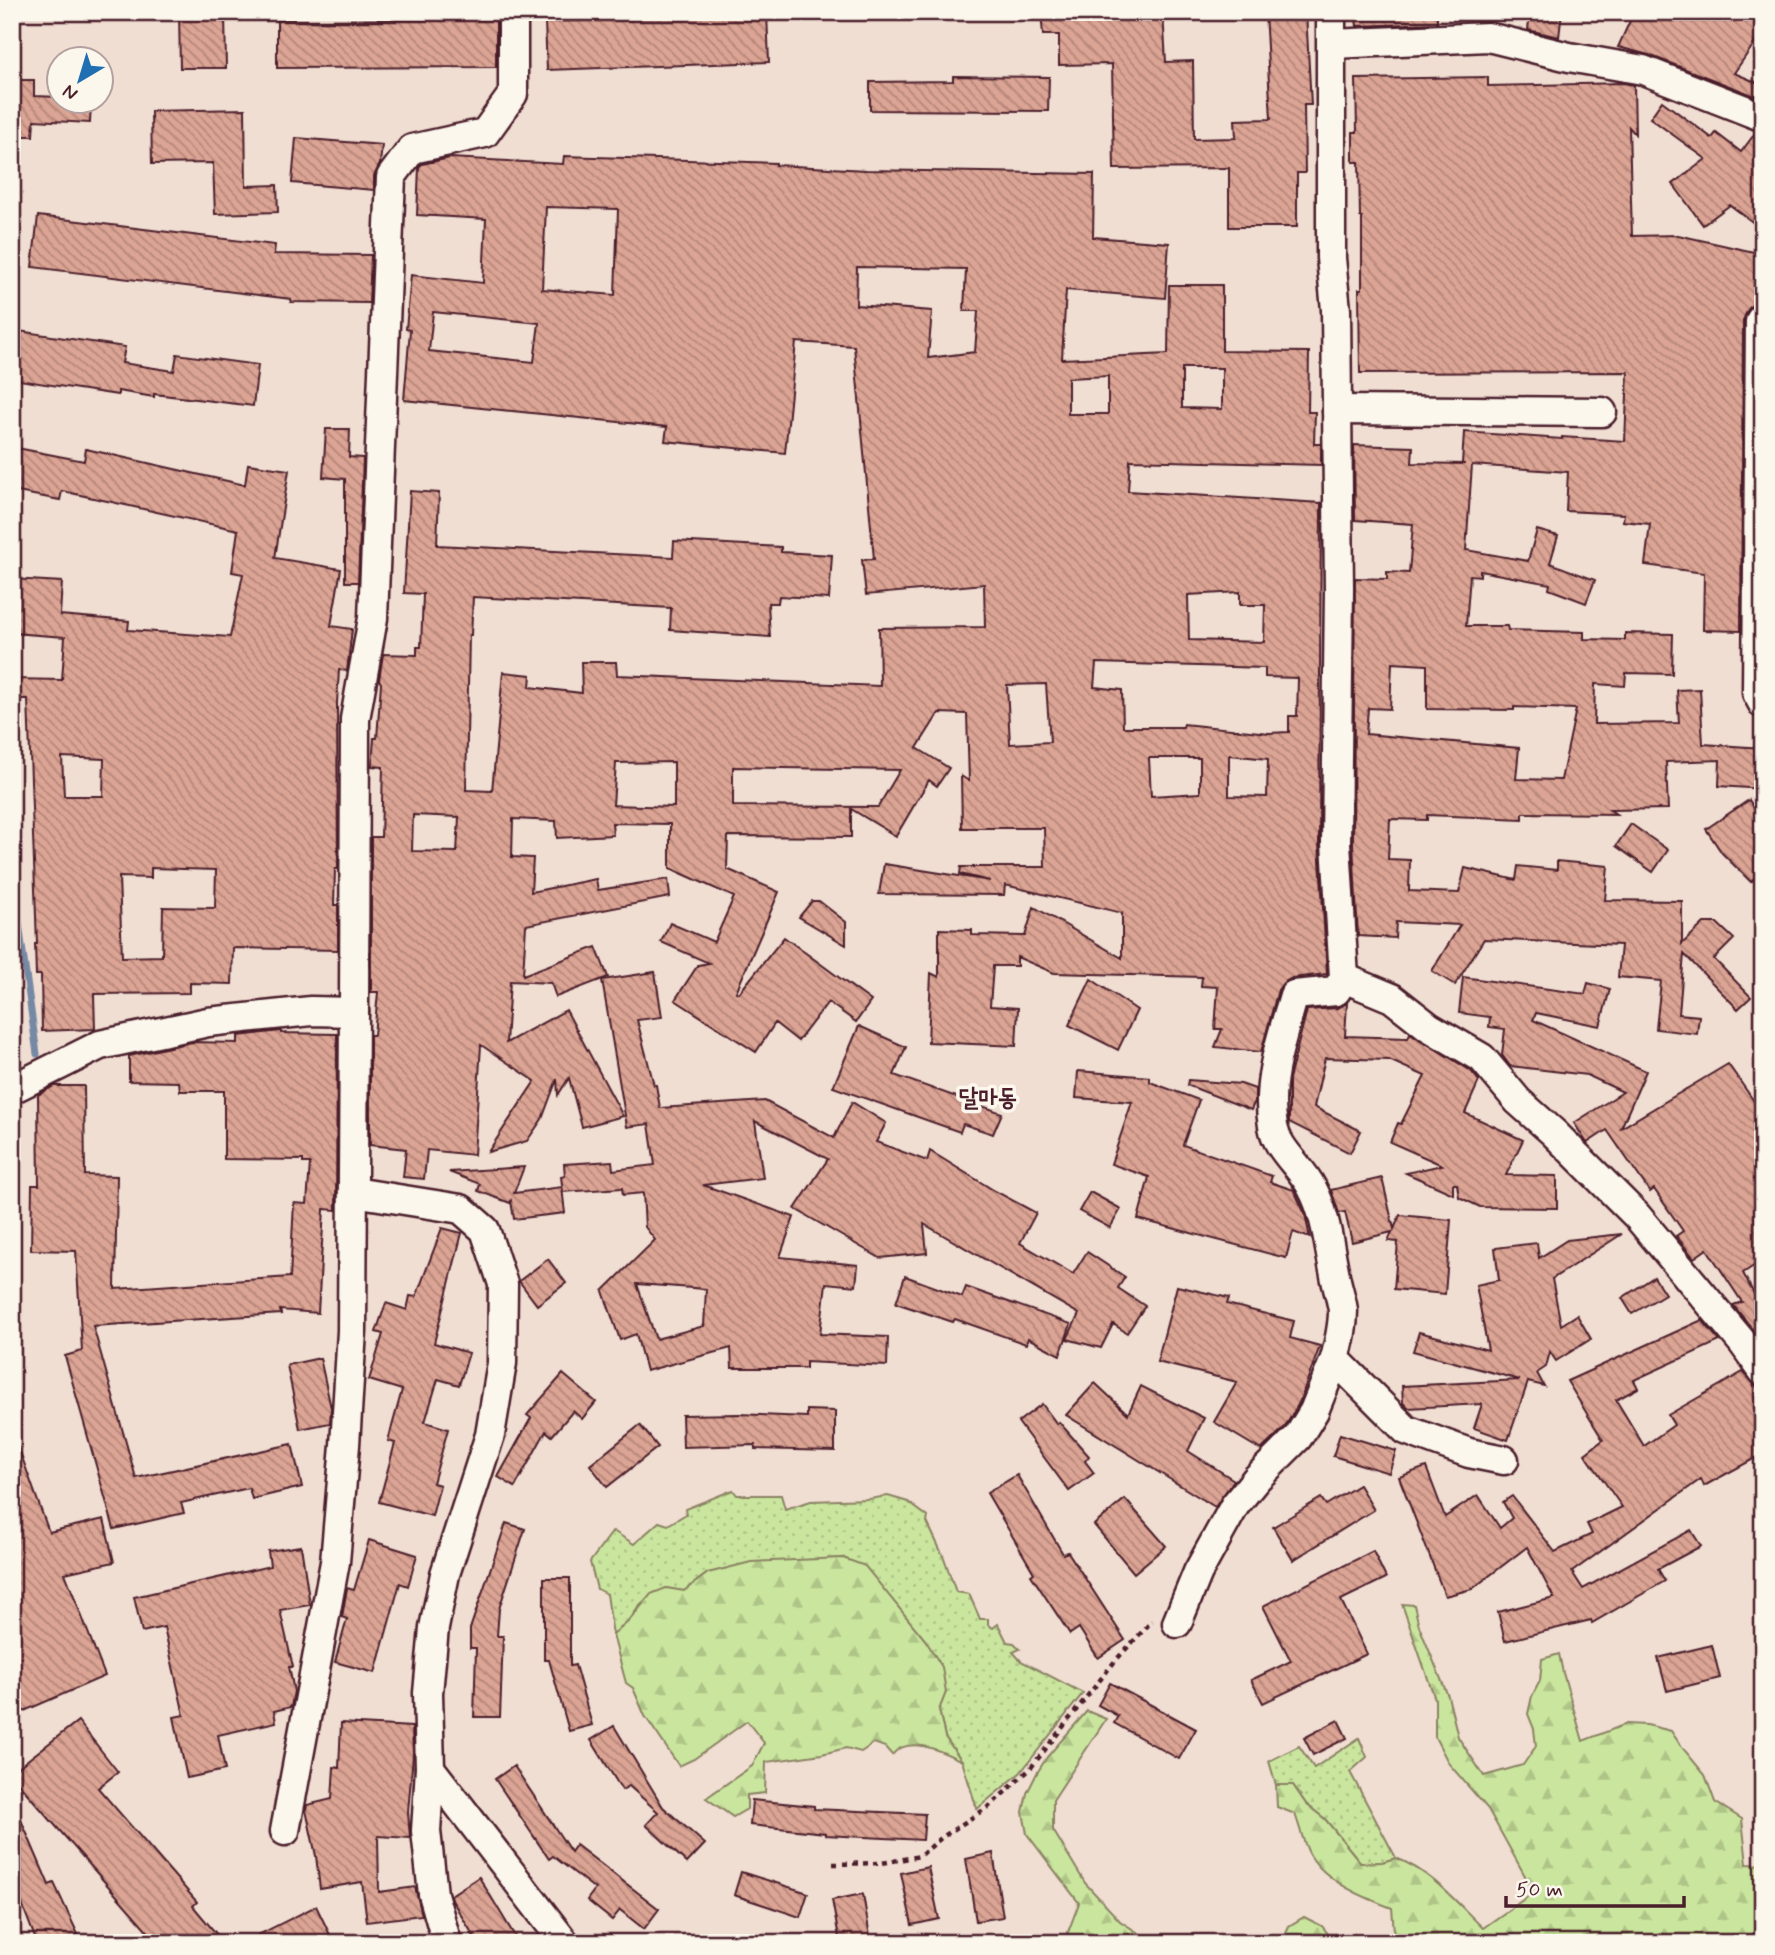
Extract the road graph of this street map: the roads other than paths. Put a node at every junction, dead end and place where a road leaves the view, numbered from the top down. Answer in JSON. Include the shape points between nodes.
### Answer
{"nodes":[{"id":1,"x":513,"y":12,"type":"edge"},
{"id":2,"x":1331,"y":12,"type":"edge"},
{"id":3,"x":1332,"y":44,"type":"junction"},
{"id":4,"x":1763,"y":117,"type":"edge"},
{"id":5,"x":1763,"y":317,"type":"edge"},
{"id":6,"x":1337,"y":410,"type":"junction"},
{"id":7,"x":1602,"y":412,"type":"dead end"},
{"id":8,"x":1763,"y":704,"type":"edge"},
{"id":9,"x":1343,"y":978,"type":"junction"},
{"id":10,"x":354,"y":1012,"type":"junction"},
{"id":11,"x":12,"y":1089,"type":"edge"},
{"id":12,"x":354,"y":1192,"type":"junction"},
{"id":13,"x":1335,"y":1359,"type":"junction"},
{"id":14,"x":1763,"y":1371,"type":"edge"},
{"id":15,"x":1504,"y":1460,"type":"dead end"},
{"id":16,"x":1165,"y":1621,"type":"road end"},
{"id":17,"x":429,"y":1768,"type":"junction"},
{"id":18,"x":285,"y":1831,"type":"dead end"},
{"id":19,"x":447,"y":1943,"type":"edge"},
{"id":20,"x":565,"y":1943,"type":"edge"}],
"edges":[{"from":1,"to":10,"type":"street","via":[[513,94],[485,133],[412,149],[391,177],[373,618],[355,719]]},
{"from":2,"to":3,"type":"street"},
{"from":3,"to":4,"type":"street","via":[[1488,37],[1643,70]]},
{"from":3,"to":6,"type":"street","via":[[1331,258]]},
{"from":5,"to":8,"type":"street","via":[[1757,693]]},
{"from":6,"to":7,"type":"street"},
{"from":6,"to":9,"type":"street","via":[[1336,843]]},
{"from":9,"to":13,"type":"street","via":[[1336,991],[1294,995],[1276,1059],[1272,1102],[1273,1127],[1281,1146],[1313,1189],[1326,1230],[1343,1310]]},
{"from":9,"to":14,"type":"street","via":[[1392,998],[1429,1027],[1482,1058],[1518,1101],[1637,1216]]},
{"from":10,"to":11,"type":"street","via":[[311,1011],[208,1022],[100,1045]]},
{"from":10,"to":12,"type":"street"},
{"from":12,"to":17,"type":"street","via":[[461,1209],[485,1230],[503,1284],[502,1363],[490,1435],[445,1574],[434,1628],[428,1693]]},
{"from":12,"to":18,"type":"street","via":[[352,1331],[335,1562]]},
{"from":13,"to":15,"type":"street","via":[[1406,1430],[1469,1453]]},
{"from":13,"to":16,"type":"street","via":[[1298,1437],[1235,1505]]},
{"from":17,"to":19,"type":"street","via":[[426,1831],[433,1894]]},
{"from":17,"to":20,"type":"street"}]}
